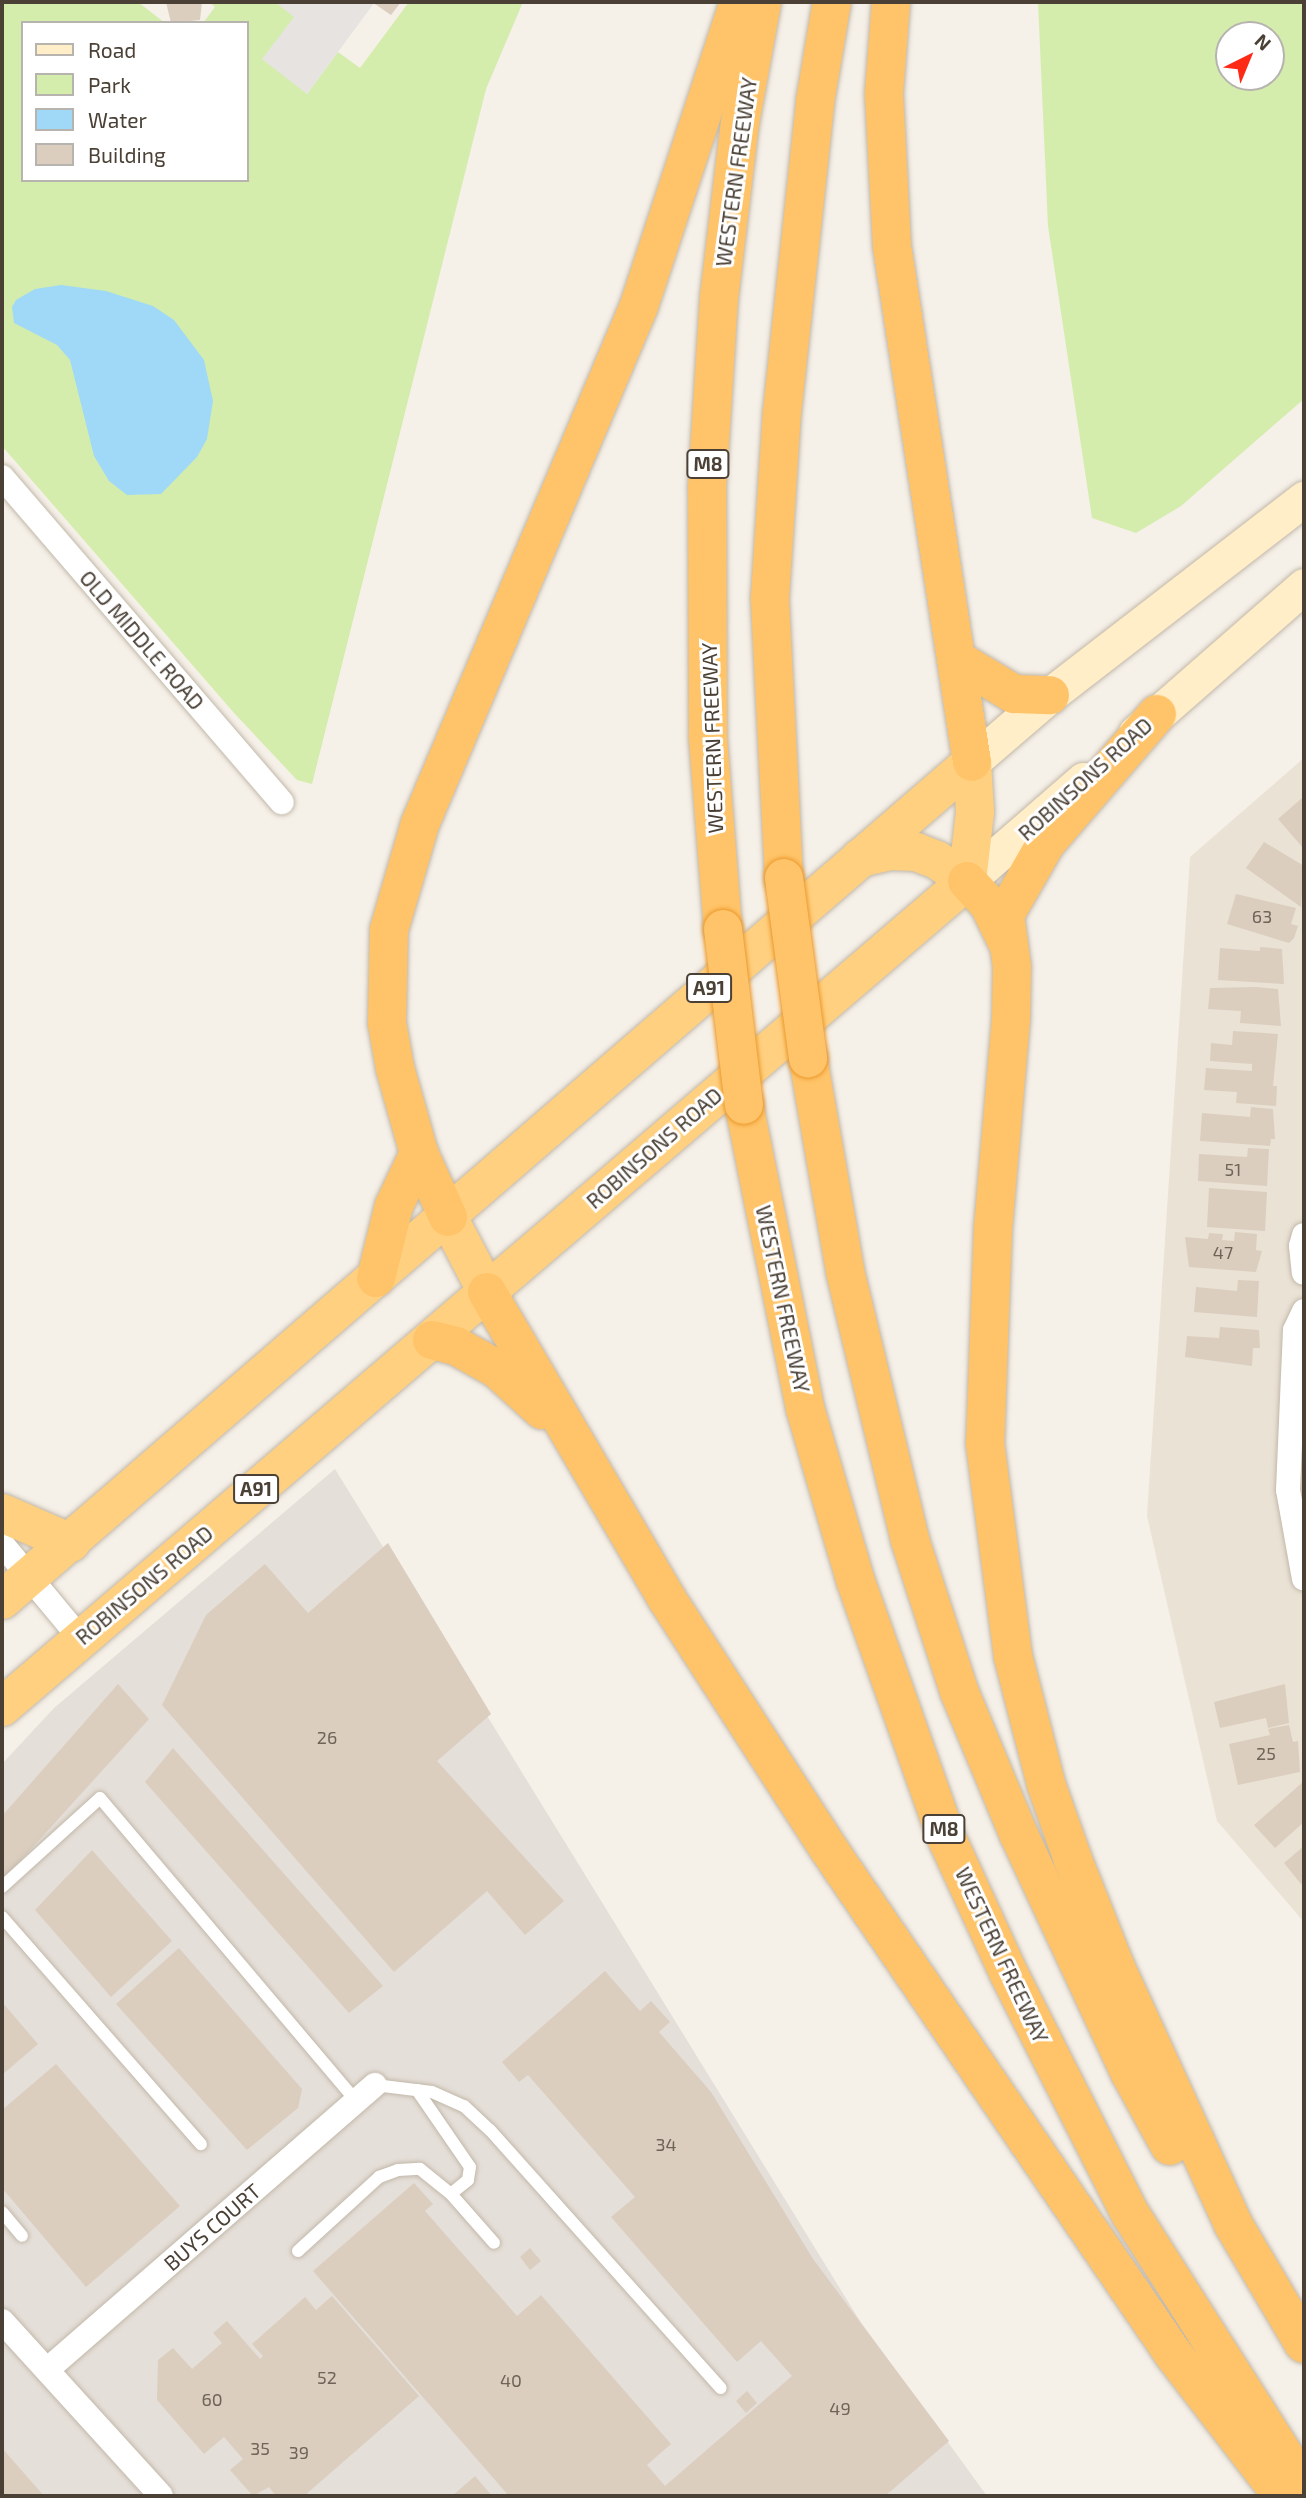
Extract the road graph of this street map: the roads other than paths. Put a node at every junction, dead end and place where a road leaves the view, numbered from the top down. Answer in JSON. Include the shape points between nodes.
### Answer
{"nodes":[{"id":1,"x":739,"y":2,"type":"edge"},
{"id":2,"x":762,"y":2,"type":"edge"},
{"id":3,"x":832,"y":2,"type":"edge"},
{"id":4,"x":891,"y":2,"type":"edge"},
{"id":5,"x":2,"y":477,"type":"edge"},
{"id":6,"x":1304,"y":499,"type":"edge"},
{"id":7,"x":1304,"y":586,"type":"edge"},
{"id":8,"x":956,"y":659,"type":"junction"},
{"id":9,"x":1050,"y":695,"type":"junction"},
{"id":10,"x":1157,"y":715,"type":"junction"},
{"id":11,"x":972,"y":762,"type":"junction"},
{"id":12,"x":282,"y":802,"type":"dead end"},
{"id":13,"x":859,"y":859,"type":"junction"},
{"id":14,"x":967,"y":881,"type":"junction"},
{"id":15,"x":1006,"y":940,"type":"junction"},
{"id":16,"x":419,"y":1153,"type":"junction"},
{"id":17,"x":448,"y":1217,"type":"junction"},
{"id":18,"x":1304,"y":1235,"type":"edge"},
{"id":19,"x":1304,"y":1273,"type":"edge"},
{"id":20,"x":376,"y":1278,"type":"junction"},
{"id":21,"x":487,"y":1292,"type":"junction"},
{"id":22,"x":1304,"y":1311,"type":"edge"},
{"id":23,"x":432,"y":1340,"type":"junction"},
{"id":24,"x":1300,"y":1348,"type":"edge"},
{"id":25,"x":588,"y":1466,"type":"junction"},
{"id":26,"x":2,"y":1513,"type":"edge"},
{"id":27,"x":71,"y":1543,"type":"junction"},
{"id":28,"x":2,"y":1544,"type":"edge"},
{"id":29,"x":1303,"y":1569,"type":"edge"},
{"id":30,"x":15,"y":1588,"type":"edge"},
{"id":31,"x":80,"y":1639,"type":"junction"},
{"id":32,"x":2,"y":1707,"type":"edge"},
{"id":33,"x":2,"y":1887,"type":"edge"},
{"id":34,"x":2,"y":1917,"type":"edge"},
{"id":35,"x":375,"y":2085,"type":"joint"},
{"id":36,"x":416,"y":2090,"type":"junction"},
{"id":37,"x":356,"y":2101,"type":"junction"},
{"id":38,"x":201,"y":2144,"type":"dead end"},
{"id":39,"x":451,"y":2194,"type":"junction"},
{"id":40,"x":2,"y":2212,"type":"edge"},
{"id":41,"x":22,"y":2236,"type":"dead end"},
{"id":42,"x":494,"y":2243,"type":"dead end"},
{"id":43,"x":298,"y":2251,"type":"dead end"},
{"id":44,"x":2,"y":2308,"type":"edge"},
{"id":45,"x":2,"y":2321,"type":"edge"},
{"id":46,"x":1304,"y":2344,"type":"edge"},
{"id":47,"x":1304,"y":2367,"type":"edge"},
{"id":48,"x":48,"y":2369,"type":"junction"},
{"id":49,"x":721,"y":2388,"type":"dead end"},
{"id":50,"x":1304,"y":2487,"type":"edge"},
{"id":51,"x":161,"y":2496,"type":"edge"},
{"id":52,"x":1284,"y":2496,"type":"edge"}],
"edges":[{"from":1,"to":16,"type":"highway","via":[[639,306],[472,698],[400,885],[389,930],[387,1023]]},
{"from":2,"to":50,"type":"highway","name":"WESTERN FREEWAY","number":"M8","bridge":true,"via":[[740,123],[719,298],[707,488],[708,737],[723,929],[744,1105],[805,1408],[856,1582],[947,1839],[1009,1975],[1131,2215]]},
{"from":3,"to":47,"type":"highway","bridge":true,"via":[[815,102],[782,413],[769,597],[785,878],[808,1058],[845,1271],[911,1540],[959,1691],[1019,1835],[1130,2073],[1205,2210]]},
{"from":4,"to":8,"type":"highway","via":[[884,94],[892,246]]},
{"from":5,"to":12,"type":"street","name":"OLD MIDDLE ROAD"},
{"from":6,"to":9,"type":"main road","number":"A91"},
{"from":7,"to":10,"type":"main road","name":"ROBINSONS ROAD","number":"A91"},
{"from":8,"to":9,"type":"highway","via":[[1014,694]]},
{"from":8,"to":11,"type":"highway"},
{"from":9,"to":11,"type":"main road","number":"A91"},
{"from":10,"to":14,"type":"main road","name":"ROBINSONS ROAD","number":"A91"},
{"from":10,"to":15,"type":"highway","via":[[1046,843],[1007,907]]},
{"from":11,"to":13,"type":"highway","number":"A91"},
{"from":11,"to":14,"type":"highway","via":[[975,811]]},
{"from":13,"to":14,"type":"highway","via":[[890,851],[916,852],[937,859]]},
{"from":13,"to":17,"type":"highway","number":"A91"},
{"from":14,"to":15,"type":"highway","via":[[989,905]]},
{"from":14,"to":21,"type":"highway","name":"ROBINSONS ROAD","number":"A91"},
{"from":15,"to":46,"type":"highway","via":[[1012,967],[1011,1020],[992,1242],[985,1443],[1013,1656],[1046,1784],[1115,1968],[1233,2224]]},
{"from":16,"to":17,"type":"highway"},
{"from":16,"to":20,"type":"highway","via":[[394,1206]]},
{"from":17,"to":20,"type":"highway","number":"A91"},
{"from":17,"to":21,"type":"highway"},
{"from":18,"to":19,"type":"street"},
{"from":20,"to":27,"type":"highway","number":"A91"},
{"from":21,"to":23,"type":"highway","name":"ROBINSONS ROAD","number":"A91"},
{"from":21,"to":25,"type":"highway"},
{"from":22,"to":24,"type":"street","via":[[1295,1331]]},
{"from":23,"to":25,"type":"highway","via":[[456,1346],[497,1369],[541,1410]]},
{"from":23,"to":31,"type":"highway","name":"ROBINSONS ROAD","number":"A91"},
{"from":24,"to":29,"type":"street","via":[[1287,1490]]},
{"from":25,"to":52,"type":"highway","via":[[830,1851],[1174,2356]]},
{"from":26,"to":27,"type":"highway"},
{"from":27,"to":30,"type":"highway","number":"A91"},
{"from":28,"to":30,"type":"street"},
{"from":30,"to":31,"type":"street"},
{"from":31,"to":32,"type":"highway","name":"ROBINSONS ROAD","number":"A91"},
{"from":33,"to":37,"type":"lane","via":[[100,1798]]},
{"from":34,"to":38,"type":"lane"},
{"from":35,"to":36,"type":"lane"},
{"from":35,"to":37,"type":"street","name":"BUYS COURT"},
{"from":36,"to":39,"type":"lane","via":[[470,2167],[468,2180]]},
{"from":36,"to":49,"type":"lane","via":[[464,2106],[490,2130]]},
{"from":37,"to":48,"type":"street","name":"BUYS COURT"},
{"from":39,"to":42,"type":"lane"},
{"from":39,"to":43,"type":"lane","via":[[421,2169],[379,2177]]},
{"from":40,"to":41,"type":"lane"},
{"from":44,"to":48,"type":"street"},
{"from":45,"to":48,"type":"street"},
{"from":48,"to":51,"type":"street"}]}
